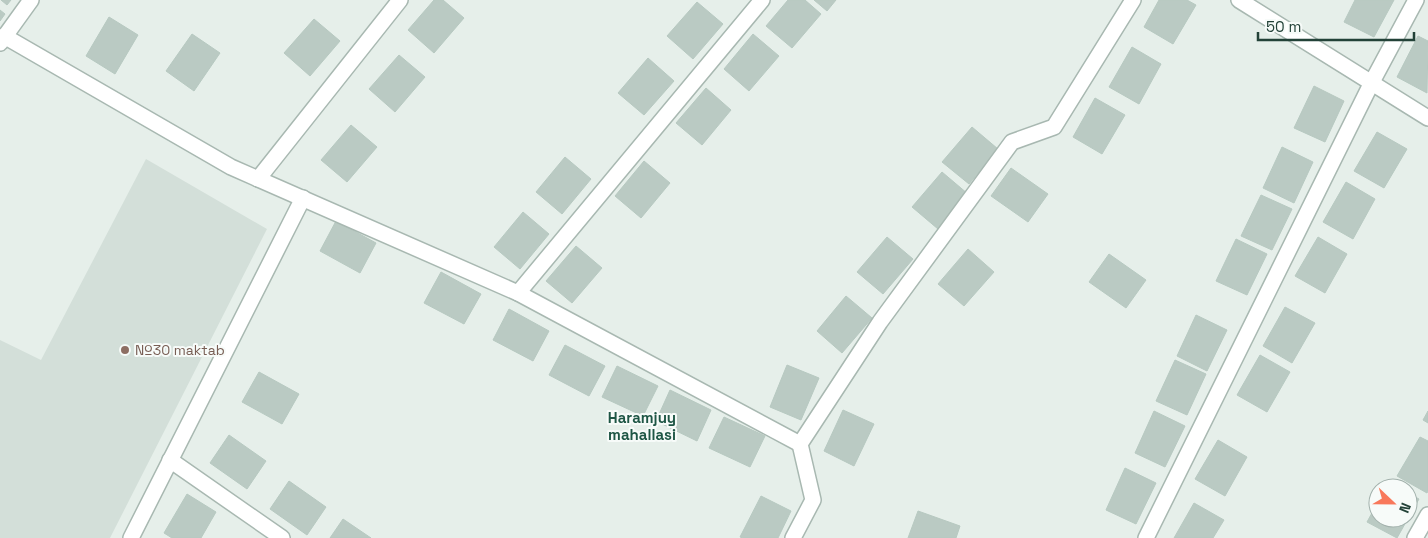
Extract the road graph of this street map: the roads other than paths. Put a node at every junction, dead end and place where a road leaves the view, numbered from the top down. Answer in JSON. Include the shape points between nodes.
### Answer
{"nodes":[{"id":1,"x":30,"y":0,"type":"edge"},
{"id":2,"x":400,"y":0,"type":"edge"},
{"id":3,"x":762,"y":0,"type":"edge"},
{"id":4,"x":1133,"y":0,"type":"edge"},
{"id":5,"x":1240,"y":0,"type":"edge"},
{"id":6,"x":1416,"y":0,"type":"edge"},
{"id":7,"x":2,"y":40,"type":"edge"},
{"id":8,"x":1372,"y":82,"type":"junction"},
{"id":9,"x":1428,"y":118,"type":"edge"},
{"id":10,"x":258,"y":179,"type":"junction"},
{"id":11,"x":303,"y":198,"type":"junction"},
{"id":12,"x":518,"y":293,"type":"junction"},
{"id":13,"x":800,"y":444,"type":"junction"},
{"id":14,"x":170,"y":460,"type":"junction"},
{"id":15,"x":1428,"y":515,"type":"edge"},
{"id":16,"x":131,"y":538,"type":"edge"},
{"id":17,"x":282,"y":538,"type":"edge"},
{"id":18,"x":793,"y":538,"type":"edge"},
{"id":19,"x":1146,"y":538,"type":"edge"},
{"id":20,"x":1415,"y":538,"type":"edge"}],
"edges":[{"from":1,"to":7,"type":"street"},
{"from":2,"to":10,"type":"street"},
{"from":3,"to":12,"type":"street"},
{"from":4,"to":13,"type":"street","via":[[1054,127],[1012,142],[880,322]]},
{"from":5,"to":8,"type":"street"},
{"from":6,"to":8,"type":"street"},
{"from":7,"to":10,"type":"street"},
{"from":8,"to":9,"type":"street"},
{"from":8,"to":19,"type":"street"},
{"from":10,"to":11,"type":"street"},
{"from":11,"to":12,"type":"street"},
{"from":11,"to":14,"type":"street"},
{"from":12,"to":13,"type":"street"},
{"from":13,"to":18,"type":"street","via":[[813,500]]},
{"from":14,"to":16,"type":"street"},
{"from":14,"to":17,"type":"street"},
{"from":15,"to":20,"type":"street"}]}
